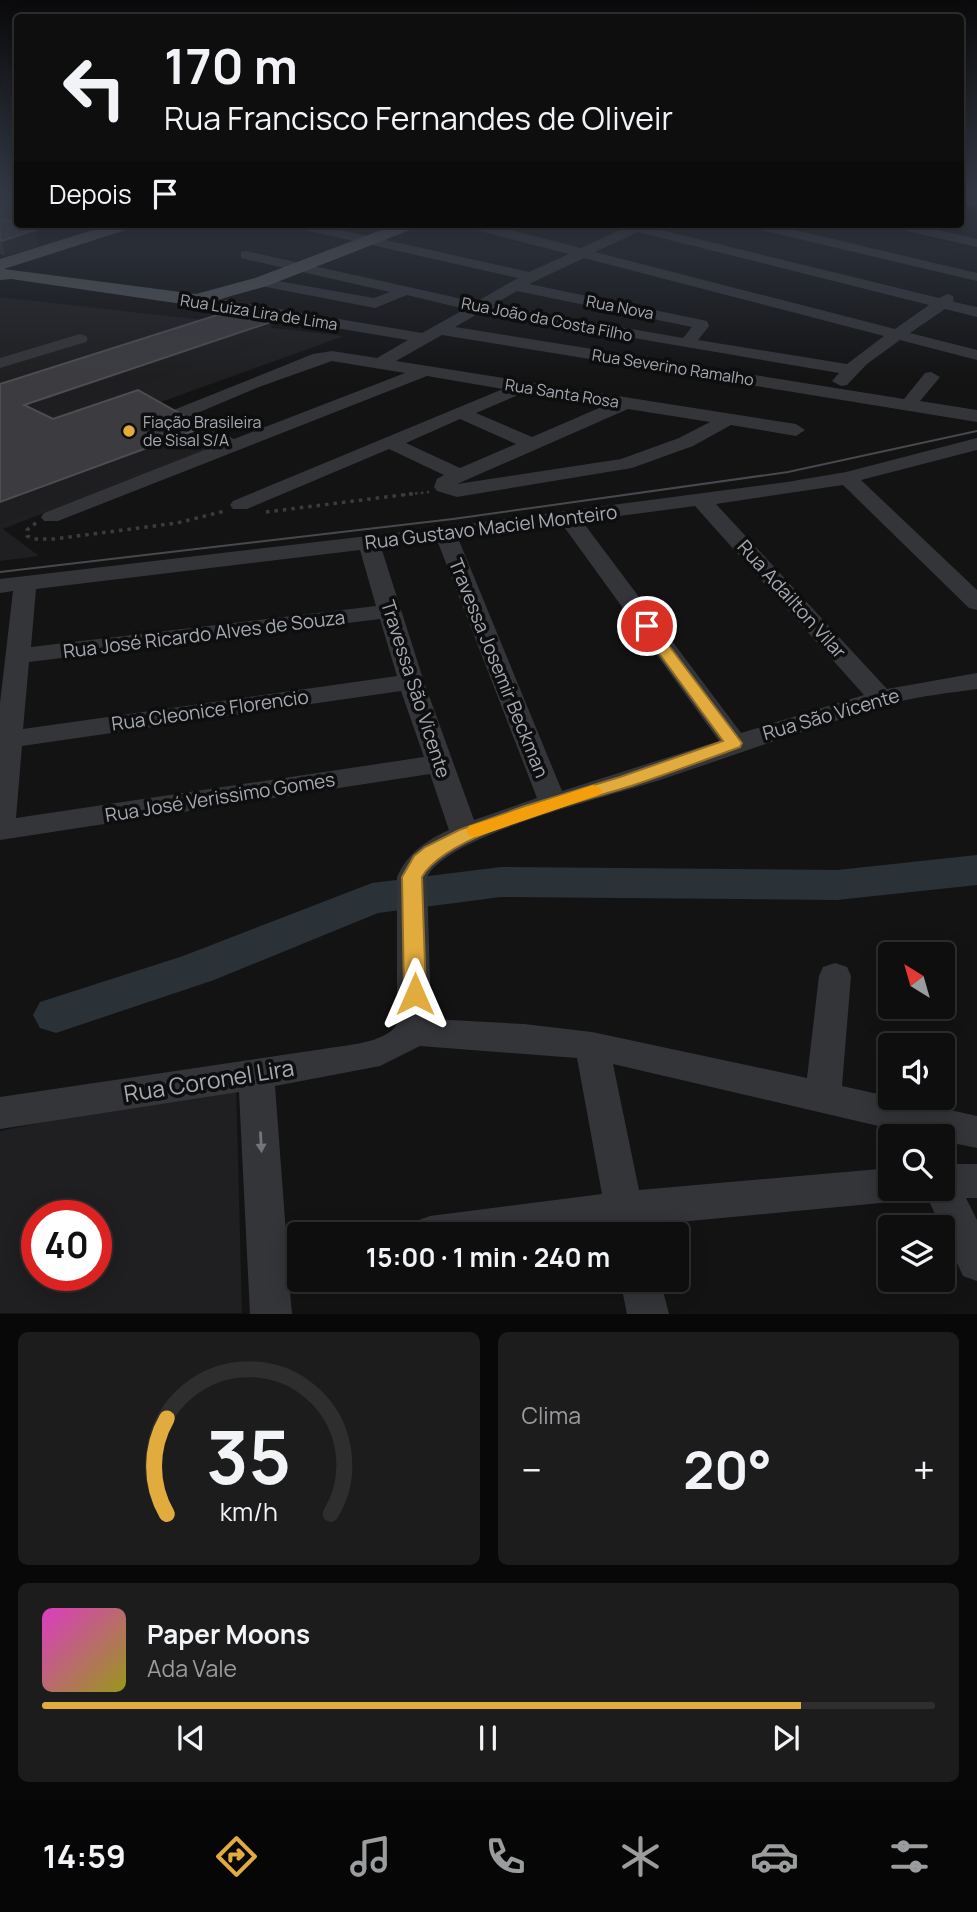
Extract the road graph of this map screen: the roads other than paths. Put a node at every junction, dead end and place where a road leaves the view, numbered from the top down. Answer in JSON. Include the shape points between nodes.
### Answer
{"nodes":[{"id":1,"x":44,"y":255,"type":"edge"},
{"id":2,"x":248,"y":255,"type":"edge"},
{"id":3,"x":330,"y":255,"type":"edge"},
{"id":4,"x":435,"y":255,"type":"edge"},
{"id":5,"x":577,"y":255,"type":"edge"},
{"id":6,"x":591,"y":255,"type":"edge"},
{"id":7,"x":753,"y":255,"type":"edge"},
{"id":8,"x":880,"y":255,"type":"edge"},
{"id":9,"x":304,"y":266,"type":"junction"},
{"id":10,"x":3,"y":270,"type":"edge"},
{"id":11,"x":531,"y":277,"type":"junction"},
{"id":12,"x":977,"y":279,"type":"edge"},
{"id":13,"x":261,"y":282,"type":"junction"},
{"id":14,"x":514,"y":286,"type":"junction"},
{"id":15,"x":407,"y":290,"type":"junction"},
{"id":16,"x":195,"y":300,"type":"junction"},
{"id":17,"x":941,"y":303,"type":"junction"},
{"id":18,"x":476,"y":307,"type":"junction"},
{"id":19,"x":977,"y":313,"type":"edge"},
{"id":20,"x":430,"y":333,"type":"junction"},
{"id":21,"x":895,"y":335,"type":"junction"},
{"id":22,"x":692,"y":338,"type":"junction"},
{"id":23,"x":80,"y":339,"type":"dead end"},
{"id":24,"x":977,"y":355,"type":"edge"},
{"id":25,"x":0,"y":363,"type":"edge"},
{"id":26,"x":381,"y":363,"type":"junction"},
{"id":27,"x":856,"y":365,"type":"junction"},
{"id":28,"x":424,"y":371,"type":"junction"},
{"id":29,"x":931,"y":377,"type":"dead end"},
{"id":30,"x":522,"y":387,"type":"junction"},
{"id":31,"x":831,"y":392,"type":"junction"},
{"id":32,"x":624,"y":404,"type":"junction"},
{"id":33,"x":908,"y":405,"type":"junction"},
{"id":34,"x":461,"y":413,"type":"junction"},
{"id":35,"x":977,"y":416,"type":"edge"},
{"id":36,"x":727,"y":420,"type":"junction"},
{"id":37,"x":796,"y":430,"type":"dead end"},
{"id":38,"x":391,"y":443,"type":"junction"},
{"id":39,"x":533,"y":444,"type":"junction"},
{"id":40,"x":977,"y":444,"type":"edge"},
{"id":41,"x":232,"y":445,"type":"junction"},
{"id":42,"x":847,"y":478,"type":"junction"},
{"id":43,"x":453,"y":483,"type":"junction"},
{"id":44,"x":701,"y":500,"type":"junction"},
{"id":45,"x":240,"y":505,"type":"road end"},
{"id":46,"x":51,"y":517,"type":"road end"},
{"id":47,"x":568,"y":517,"type":"junction"},
{"id":48,"x":445,"y":533,"type":"junction"},
{"id":49,"x":369,"y":542,"type":"junction"},
{"id":50,"x":13,"y":585,"type":"edge"},
{"id":51,"x":977,"y":603,"type":"edge"},
{"id":52,"x":390,"y":611,"type":"junction"},
{"id":53,"x":19,"y":656,"type":"junction"},
{"id":54,"x":977,"y":681,"type":"edge"},
{"id":55,"x":411,"y":682,"type":"junction"},
{"id":56,"x":882,"y":699,"type":"junction"},
{"id":57,"x":10,"y":738,"type":"junction"},
{"id":58,"x":734,"y":743,"type":"junction"},
{"id":59,"x":440,"y":764,"type":"junction"},
{"id":60,"x":553,"y":803,"type":"junction"},
{"id":61,"x":0,"y":830,"type":"edge"},
{"id":62,"x":465,"y":835,"type":"junction"},
{"id":63,"x":835,"y":976,"type":"dead end"},
{"id":64,"x":411,"y":1032,"type":"junction"},
{"id":65,"x":592,"y":1046,"type":"junction"},
{"id":66,"x":257,"y":1073,"type":"junction"},
{"id":67,"x":823,"y":1095,"type":"junction"},
{"id":68,"x":0,"y":1113,"type":"edge"},
{"id":69,"x":907,"y":1124,"type":"edge"},
{"id":70,"x":955,"y":1130,"type":"edge"},
{"id":71,"x":977,"y":1132,"type":"edge"},
{"id":72,"x":955,"y":1181,"type":"edge"},
{"id":73,"x":977,"y":1181,"type":"edge"},
{"id":74,"x":878,"y":1187,"type":"edge"},
{"id":75,"x":948,"y":1201,"type":"edge"},
{"id":76,"x":626,"y":1222,"type":"edge"},
{"id":77,"x":283,"y":1252,"type":"edge"},
{"id":78,"x":977,"y":1262,"type":"edge"},
{"id":79,"x":643,"y":1292,"type":"edge"},
{"id":80,"x":271,"y":1314,"type":"edge"},
{"id":81,"x":648,"y":1314,"type":"edge"}],
"edges":[{"from":1,"to":10,"type":"main road"},
{"from":2,"to":9,"type":"street","name":"Rua João da Costa Filho"},
{"from":3,"to":9,"type":"main road"},
{"from":4,"to":11,"type":"street"},
{"from":5,"to":11,"type":"street"},
{"from":6,"to":21,"type":"street"},
{"from":7,"to":17,"type":"street"},
{"from":8,"to":12,"type":"street"},
{"from":9,"to":13,"type":"main road"},
{"from":9,"to":15,"type":"street","name":"Rua João da Costa Filho"},
{"from":10,"to":16,"type":"main road","name":"Rua Luiza Lira de Lima"},
{"from":11,"to":14,"type":"street"},
{"from":12,"to":17,"type":"street"},
{"from":13,"to":15,"type":"street","via":[[374,303]]},
{"from":13,"to":16,"type":"main road"},
{"from":14,"to":18,"type":"street"},
{"from":14,"to":22,"type":"street","name":"Rua Nova","via":[[699,323]]},
{"from":15,"to":18,"type":"street","name":"Rua João da Costa Filho"},
{"from":16,"to":20,"type":"street","name":"Rua Luiza Lira de Lima"},
{"from":17,"to":19,"type":"street"},
{"from":17,"to":21,"type":"street"},
{"from":18,"to":20,"type":"street"},
{"from":18,"to":22,"type":"street","name":"Rua João da Costa Filho"},
{"from":20,"to":26,"type":"street"},
{"from":20,"to":31,"type":"street","name":"Rua Severino Ramalho"},
{"from":21,"to":24,"type":"street"},
{"from":21,"to":27,"type":"street"},
{"from":22,"to":27,"type":"street","name":"Rua João da Costa Filho"},
{"from":23,"to":25,"type":"street"},
{"from":26,"to":28,"type":"street","name":"Rua Santa Rosa"},
{"from":26,"to":41,"type":"street","name":"Rua Santa Rosa","via":[[327,356],[177,415]]},
{"from":27,"to":31,"type":"street"},
{"from":28,"to":30,"type":"street","name":"Rua Santa Rosa"},
{"from":28,"to":41,"type":"street"},
{"from":29,"to":33,"type":"street"},
{"from":30,"to":32,"type":"street","name":"Rua Santa Rosa"},
{"from":30,"to":34,"type":"street"},
{"from":31,"to":33,"type":"street","name":"Rua Severino Ramalho"},
{"from":32,"to":36,"type":"street","name":"Rua Santa Rosa"},
{"from":32,"to":39,"type":"street"},
{"from":33,"to":35,"type":"street","name":"Rua Severino Ramalho"},
{"from":34,"to":38,"type":"street"},
{"from":34,"to":39,"type":"street"},
{"from":36,"to":37,"type":"street","name":"Rua Santa Rosa"},
{"from":36,"to":43,"type":"street","via":[[686,442],[625,464],[457,491]]},
{"from":38,"to":43,"type":"street"},
{"from":38,"to":45,"type":"street"},
{"from":39,"to":43,"type":"street"},
{"from":40,"to":42,"type":"street","name":"Rua Gustavo Maciel Monteiro"},
{"from":41,"to":46,"type":"street"},
{"from":42,"to":44,"type":"street","name":"Rua Gustavo Maciel Monteiro"},
{"from":42,"to":51,"type":"street"},
{"from":44,"to":47,"type":"street","name":"Rua Gustavo Maciel Monteiro"},
{"from":44,"to":56,"type":"street","name":"Rua Adailton Vilar"},
{"from":47,"to":48,"type":"street","name":"Rua Gustavo Maciel Monteiro"},
{"from":47,"to":58,"type":"street"},
{"from":48,"to":49,"type":"street","name":"Rua Gustavo Maciel Monteiro"},
{"from":48,"to":60,"type":"street","name":"Travessa Josemir Beckman"},
{"from":49,"to":50,"type":"street","name":"Rua Gustavo Maciel Monteiro"},
{"from":49,"to":52,"type":"street","name":"Travessa São Vicente"},
{"from":50,"to":53,"type":"street"},
{"from":52,"to":53,"type":"street","name":"Rua José Ricardo Alves de Souza"},
{"from":52,"to":55,"type":"street","name":"Travessa São Vicente"},
{"from":53,"to":57,"type":"street"},
{"from":54,"to":56,"type":"street","name":"Rua São Vicente"},
{"from":55,"to":57,"type":"street","name":"Rua Cleonice Florencio"},
{"from":55,"to":59,"type":"street","name":"Travessa São Vicente"},
{"from":56,"to":58,"type":"street","name":"Rua São Vicente"},
{"from":57,"to":61,"type":"street"},
{"from":58,"to":60,"type":"street","name":"Rua São Vicente"},
{"from":59,"to":61,"type":"street","name":"Rua José Verissimo Gomes"},
{"from":59,"to":62,"type":"street","name":"Travessa São Vicente"},
{"from":60,"to":62,"type":"street","name":"Rua São Vicente"},
{"from":62,"to":64,"type":"street","name":"Rua São Vicente","via":[[421,861],[413,889],[415,1017]]},
{"from":63,"to":67,"type":"street"},
{"from":64,"to":65,"type":"street"},
{"from":64,"to":66,"type":"street","name":"Rua Coronel Lira","via":[[399,1044],[380,1052]]},
{"from":65,"to":67,"type":"street"},
{"from":65,"to":76,"type":"street"},
{"from":66,"to":68,"type":"street","name":"Rua Coronel Lira"},
{"from":66,"to":77,"type":"street","one_way":true},
{"from":67,"to":69,"type":"street"},
{"from":70,"to":71,"type":"street"},
{"from":72,"to":73,"type":"street"},
{"from":74,"to":76,"type":"street"},
{"from":75,"to":78,"type":"street"},
{"from":77,"to":80,"type":"street"},
{"from":79,"to":81,"type":"street"}]}
